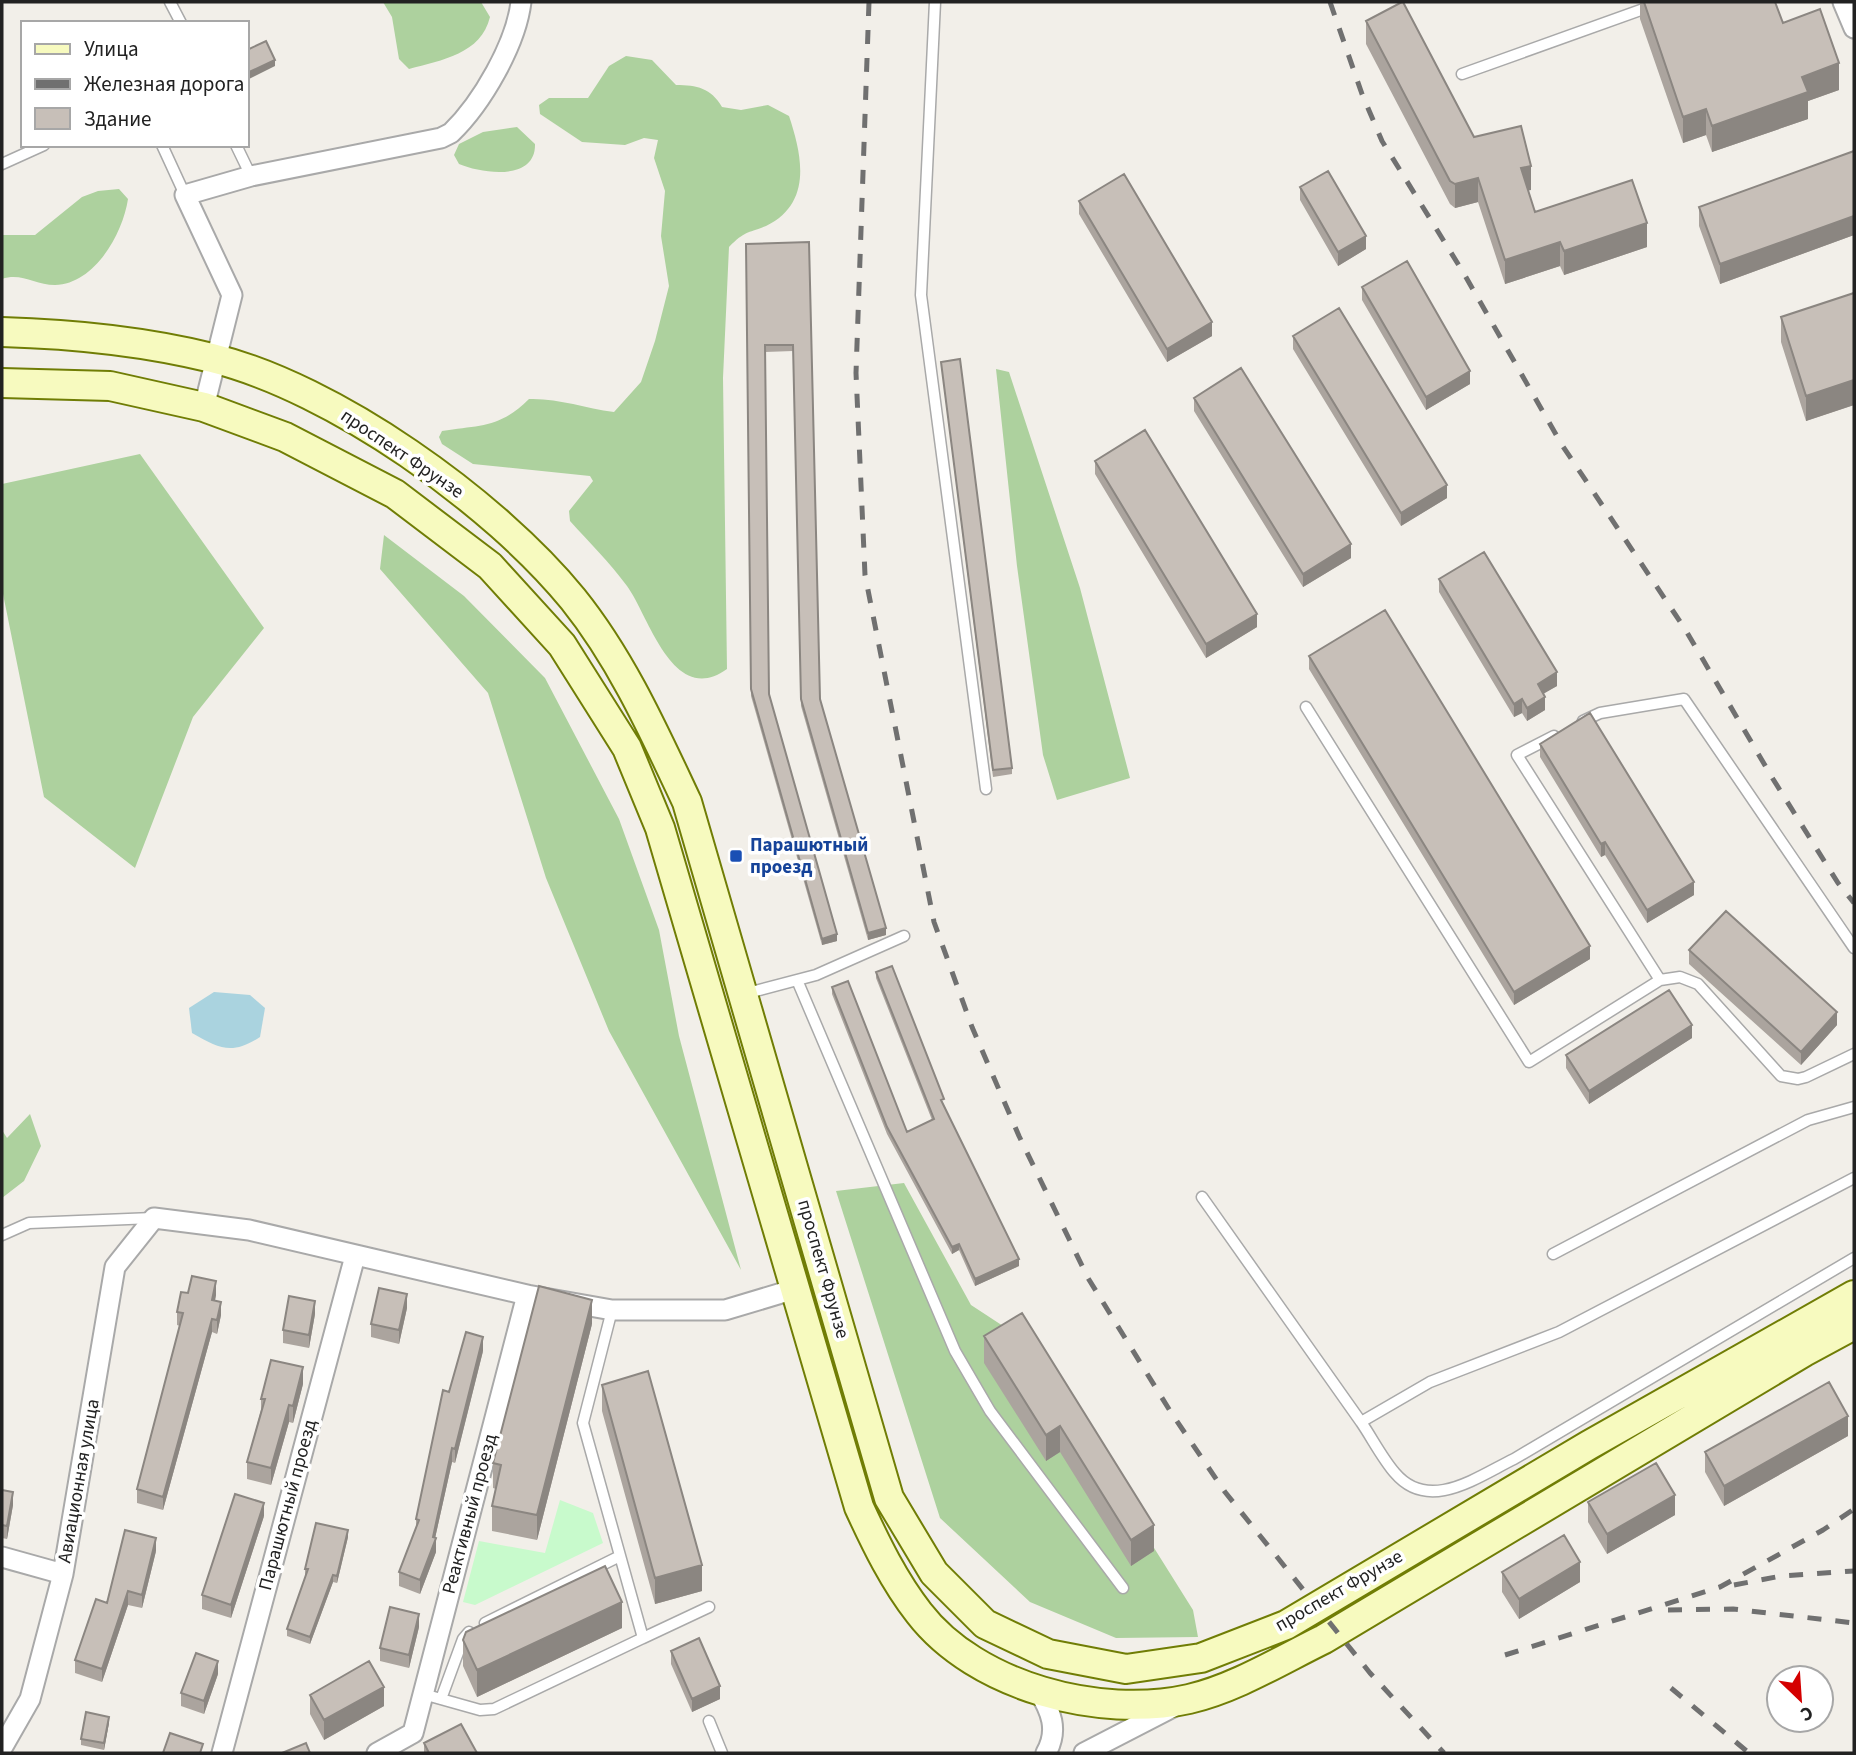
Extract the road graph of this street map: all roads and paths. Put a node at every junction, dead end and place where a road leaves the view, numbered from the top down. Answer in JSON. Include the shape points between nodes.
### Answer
{"nodes":[{"id":1,"x":170,"y":2,"type":"edge"},
{"id":2,"x":520,"y":2,"type":"edge"},
{"id":3,"x":935,"y":2,"type":"edge"},
{"id":4,"x":1662,"y":2,"type":"edge"},
{"id":5,"x":1843,"y":2,"type":"edge"},
{"id":6,"x":179,"y":21,"type":"edge"},
{"id":7,"x":1854,"y":28,"type":"edge"},
{"id":8,"x":1462,"y":74,"type":"dead end"},
{"id":9,"x":40,"y":147,"type":"edge"},
{"id":10,"x":163,"y":147,"type":"edge"},
{"id":11,"x":237,"y":147,"type":"edge"},
{"id":12,"x":2,"y":164,"type":"edge"},
{"id":13,"x":251,"y":176,"type":"junction"},
{"id":14,"x":185,"y":195,"type":"junction"},
{"id":15,"x":2,"y":332,"type":"edge"},
{"id":16,"x":214,"y":359,"type":"junction"},
{"id":17,"x":2,"y":383,"type":"edge"},
{"id":18,"x":204,"y":407,"type":"junction"},
{"id":19,"x":1306,"y":707,"type":"dead end"},
{"id":20,"x":1576,"y":725,"type":"edge"},
{"id":21,"x":1564,"y":731,"type":"edge"},
{"id":22,"x":986,"y":789,"type":"dead end"},
{"id":23,"x":904,"y":936,"type":"dead end"},
{"id":24,"x":1854,"y":948,"type":"edge"},
{"id":25,"x":797,"y":980,"type":"junction"},
{"id":26,"x":1660,"y":981,"type":"junction"},
{"id":27,"x":743,"y":994,"type":"junction"},
{"id":28,"x":1854,"y":1054,"type":"edge"},
{"id":29,"x":1854,"y":1107,"type":"edge"},
{"id":30,"x":1854,"y":1178,"type":"edge"},
{"id":31,"x":1202,"y":1197,"type":"dead end"},
{"id":32,"x":154,"y":1218,"type":"junction"},
{"id":33,"x":2,"y":1235,"type":"edge"},
{"id":34,"x":1553,"y":1254,"type":"dead end"},
{"id":35,"x":355,"y":1256,"type":"junction"},
{"id":36,"x":1854,"y":1258,"type":"edge"},
{"id":37,"x":795,"y":1289,"type":"junction"},
{"id":38,"x":527,"y":1295,"type":"junction"},
{"id":39,"x":1854,"y":1295,"type":"edge"},
{"id":40,"x":612,"y":1310,"type":"junction"},
{"id":41,"x":1854,"y":1325,"type":"edge"},
{"id":42,"x":1362,"y":1422,"type":"junction"},
{"id":43,"x":620,"y":1556,"type":"junction"},
{"id":44,"x":2,"y":1557,"type":"edge"},
{"id":45,"x":63,"y":1574,"type":"junction"},
{"id":46,"x":1123,"y":1588,"type":"dead end"},
{"id":47,"x":709,"y":1607,"type":"dead end"},
{"id":48,"x":643,"y":1638,"type":"junction"},
{"id":49,"x":1038,"y":1690,"type":"junction"},
{"id":50,"x":432,"y":1696,"type":"junction"},
{"id":51,"x":1189,"y":1699,"type":"junction"},
{"id":52,"x":709,"y":1721,"type":"dead end"},
{"id":53,"x":2,"y":1748,"type":"edge"},
{"id":54,"x":222,"y":1753,"type":"edge"},
{"id":55,"x":377,"y":1753,"type":"edge"},
{"id":56,"x":722,"y":1753,"type":"edge"},
{"id":57,"x":1046,"y":1753,"type":"edge"},
{"id":58,"x":1084,"y":1753,"type":"edge"}],
"edges":[{"from":1,"to":6,"type":"lane"},
{"from":2,"to":13,"type":"street","via":[[510,48],[451,133]]},
{"from":3,"to":22,"type":"lane","via":[[921,295]]},
{"from":4,"to":8,"type":"lane"},
{"from":5,"to":7,"type":"street"},
{"from":9,"to":12,"type":"lane"},
{"from":10,"to":14,"type":"lane"},
{"from":11,"to":13,"type":"lane"},
{"from":13,"to":14,"type":"street"},
{"from":14,"to":16,"type":"street","via":[[232,295]]},
{"from":15,"to":16,"type":"main road","name":"проспект Фрунзе","via":[[145,344]]},
{"from":16,"to":18,"type":"street"},
{"from":16,"to":27,"type":"main road","name":"проспект Фрунзе","via":[[270,379],[348,416],[433,470],[510,532],[573,600],[636,694],[687,802]]},
{"from":17,"to":18,"type":"main road","name":"проспект Фрунзе","via":[[110,386]]},
{"from":18,"to":37,"type":"main road","name":"проспект Фрунзе","via":[[285,437],[395,494],[490,566],[562,645],[627,748],[660,828]]},
{"from":19,"to":26,"type":"lane","via":[[1530,1062]]},
{"from":20,"to":24,"type":"lane","via":[[1600,713],[1684,699]]},
{"from":21,"to":26,"type":"lane","via":[[1517,755]]},
{"from":23,"to":25,"type":"lane"},
{"from":25,"to":27,"type":"lane"},
{"from":25,"to":46,"type":"lane","via":[[955,1351],[990,1411]]},
{"from":26,"to":28,"type":"lane","via":[[1680,977],[1698,984],[1781,1076],[1806,1077]]},
{"from":27,"to":39,"type":"main road","name":"проспект Фрунзе","via":[[889,1498],[934,1573],[985,1624],[1048,1654],[1126,1669],[1201,1658],[1286,1625]]},
{"from":29,"to":34,"type":"lane","via":[[1808,1120]]},
{"from":30,"to":42,"type":"lane","via":[[1559,1332],[1430,1382]]},
{"from":31,"to":42,"type":"lane"},
{"from":32,"to":33,"type":"lane","via":[[29,1223]]},
{"from":32,"to":35,"type":"street","via":[[249,1230]]},
{"from":32,"to":45,"type":"street","name":"Авиационная улица","via":[[115,1267]]},
{"from":35,"to":38,"type":"street"},
{"from":35,"to":54,"type":"street","name":"Парашютный проезд"},
{"from":36,"to":42,"type":"lane","via":[[1514,1459],[1453,1488],[1433,1492],[1412,1487],[1395,1474]]},
{"from":37,"to":40,"type":"street","via":[[724,1310]]},
{"from":37,"to":49,"type":"main road","name":"проспект Фрунзе","via":[[859,1507],[880,1553],[920,1615],[962,1652],[997,1674]]},
{"from":38,"to":40,"type":"street"},
{"from":38,"to":50,"type":"street","name":"Реактивный проезд"},
{"from":40,"to":43,"type":"lane","via":[[583,1423]]},
{"from":41,"to":51,"type":"main road","name":"проспект Фрунзе","via":[[1324,1639],[1246,1678]]},
{"from":43,"to":48,"type":"lane"},
{"from":43,"to":50,"type":"lane","via":[[468,1633]]},
{"from":44,"to":45,"type":"street"},
{"from":45,"to":53,"type":"street","name":"Авиационная улица","via":[[30,1699]]},
{"from":47,"to":48,"type":"lane"},
{"from":48,"to":50,"type":"lane","via":[[494,1709],[480,1710]]},
{"from":49,"to":51,"type":"main road","name":"проспект Фрунзе","via":[[1055,1697],[1128,1706]]},
{"from":49,"to":57,"type":"street","via":[[1051,1711],[1054,1729]]},
{"from":50,"to":55,"type":"street","name":"Реактивный проезд","via":[[413,1733]]},
{"from":51,"to":58,"type":"street"},
{"from":52,"to":56,"type":"lane"}]}
